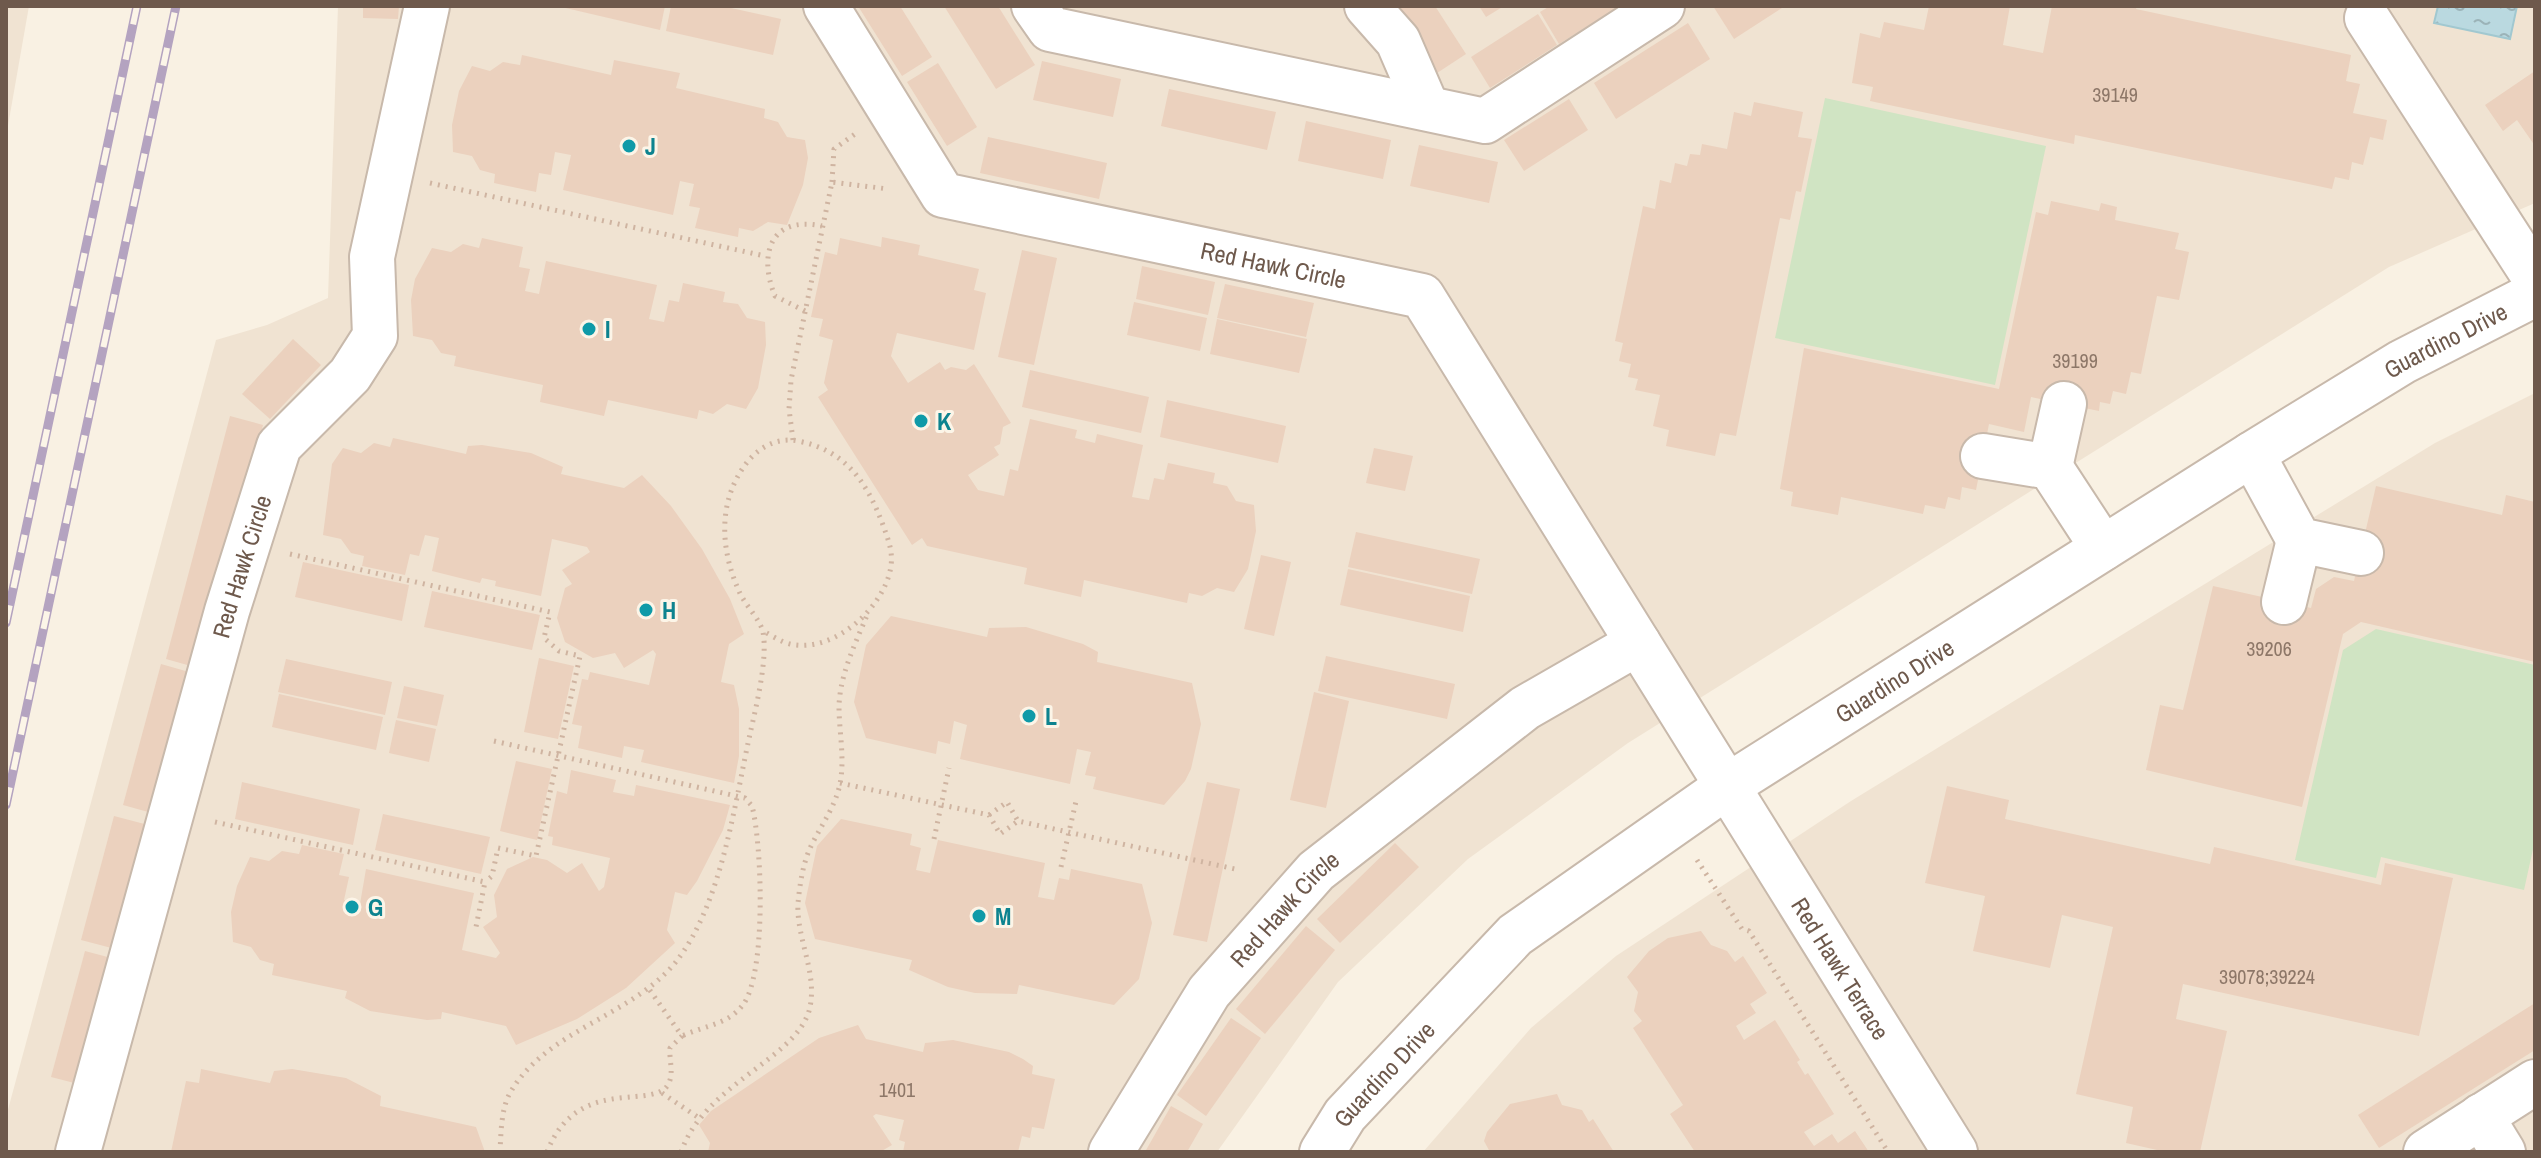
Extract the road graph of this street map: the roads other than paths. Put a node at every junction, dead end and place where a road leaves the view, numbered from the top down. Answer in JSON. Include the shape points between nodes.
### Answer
{"nodes":[{"id":1,"x":427,"y":6,"type":"edge"},
{"id":2,"x":826,"y":6,"type":"edge"},
{"id":3,"x":1034,"y":6,"type":"edge"},
{"id":4,"x":1367,"y":6,"type":"edge"},
{"id":5,"x":1662,"y":6,"type":"edge"},
{"id":6,"x":2367,"y":18,"type":"dead end"},
{"id":7,"x":1427,"y":108,"type":"junction"},
{"id":8,"x":2535,"y":278,"type":"edge"},
{"id":9,"x":2535,"y":294,"type":"edge"},
{"id":10,"x":2064,"y":404,"type":"dead end"},
{"id":11,"x":2252,"y":454,"type":"junction"},
{"id":12,"x":1983,"y":456,"type":"dead end"},
{"id":13,"x":2050,"y":467,"type":"junction"},
{"id":14,"x":2299,"y":540,"type":"junction"},
{"id":15,"x":2103,"y":548,"type":"junction"},
{"id":16,"x":2361,"y":553,"type":"dead end"},
{"id":17,"x":2284,"y":602,"type":"dead end"},
{"id":18,"x":1638,"y":643,"type":"junction"},
{"id":19,"x":1726,"y":787,"type":"junction"},
{"id":20,"x":2535,"y":1082,"type":"edge"},
{"id":21,"x":2492,"y":1134,"type":"edge"},
{"id":22,"x":78,"y":1152,"type":"edge"},
{"id":23,"x":1111,"y":1152,"type":"edge"},
{"id":24,"x":1322,"y":1152,"type":"edge"},
{"id":25,"x":1955,"y":1152,"type":"edge"},
{"id":26,"x":2426,"y":1152,"type":"edge"}],
"edges":[{"from":1,"to":22,"type":"street","name":"Red Hawk Circle","via":[[372,257],[375,336],[350,375],[279,446]]},
{"from":2,"to":18,"type":"street","name":"Red Hawk Circle","via":[[943,195],[1422,296]]},
{"from":3,"to":7,"type":"street","via":[[1050,29]]},
{"from":4,"to":7,"type":"street","via":[[1398,41]]},
{"from":5,"to":7,"type":"street","via":[[1485,121]]},
{"from":6,"to":8,"type":"street"},
{"from":9,"to":11,"type":"street","name":"Guardino Drive","via":[[2402,362]]},
{"from":10,"to":13,"type":"street"},
{"from":11,"to":14,"type":"street"},
{"from":11,"to":15,"type":"street","name":"Guardino Drive"},
{"from":12,"to":13,"type":"street"},
{"from":13,"to":15,"type":"street"},
{"from":14,"to":16,"type":"street"},
{"from":14,"to":17,"type":"street"},
{"from":15,"to":19,"type":"street","name":"Guardino Drive"},
{"from":18,"to":19,"type":"street","name":"Red Hawk Circle"},
{"from":18,"to":23,"type":"street","name":"Red Hawk Circle","via":[[1525,708],[1316,871],[1209,992]]},
{"from":19,"to":24,"type":"street","name":"Guardino Drive","via":[[1515,935],[1345,1115]]},
{"from":19,"to":25,"type":"street","name":"Red Hawk Terrace"},
{"from":20,"to":21,"type":"street"},
{"from":21,"to":26,"type":"street"}]}
